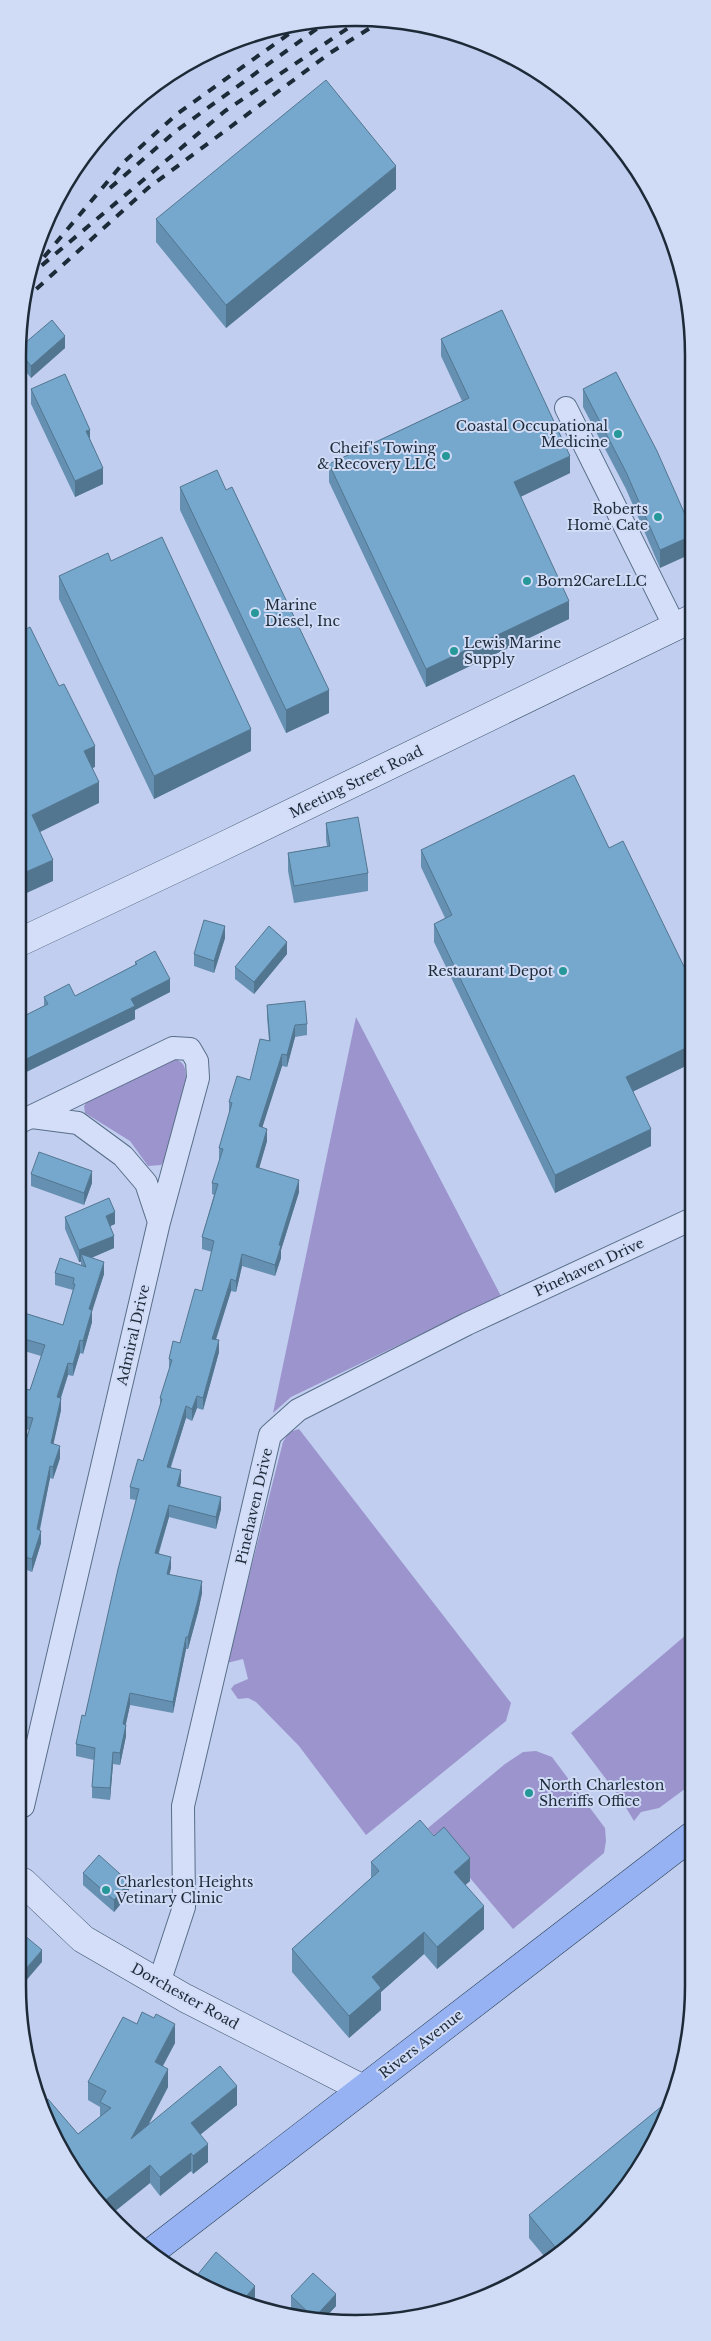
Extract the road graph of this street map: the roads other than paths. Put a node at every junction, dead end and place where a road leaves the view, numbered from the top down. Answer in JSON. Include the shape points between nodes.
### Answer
{"nodes":[{"id":1,"x":566,"y":408,"type":"dead end"},
{"id":2,"x":683,"y":623,"type":"edge"},
{"id":3,"x":26,"y":939,"type":"edge"},
{"id":4,"x":26,"y":1119,"type":"edge"},
{"id":5,"x":159,"y":1222,"type":"junction"},
{"id":6,"x":685,"y":1222,"type":"edge"},
{"id":7,"x":26,"y":1793,"type":"edge"},
{"id":8,"x":685,"y":1841,"type":"edge"},
{"id":9,"x":26,"y":1885,"type":"edge"},
{"id":10,"x":159,"y":1983,"type":"junction"},
{"id":11,"x":363,"y":2090,"type":"junction"},
{"id":12,"x":157,"y":2248,"type":"edge"}],
"edges":[{"from":1,"to":2,"type":"street"},
{"from":2,"to":3,"type":"street","name":"Meeting Street Road"},
{"from":4,"to":5,"type":"street","via":[[78,1123],[123,1156],[146,1183]]},
{"from":4,"to":5,"type":"street","name":"Admiral Drive","via":[[173,1048],[190,1049],[197,1061],[198,1078]]},
{"from":5,"to":7,"type":"street","name":"Admiral Drive"},
{"from":6,"to":10,"type":"street","name":"Pinehaven Drive","via":[[467,1324],[298,1410],[270,1435],[183,1806],[184,1907]]},
{"from":8,"to":11,"type":"main road","name":"Rivers Avenue"},
{"from":9,"to":10,"type":"street","name":"Dorchester Road","via":[[83,1939]]},
{"from":10,"to":11,"type":"street","name":"Dorchester Road"},
{"from":11,"to":12,"type":"main road","name":"Rivers Avenue"}]}
